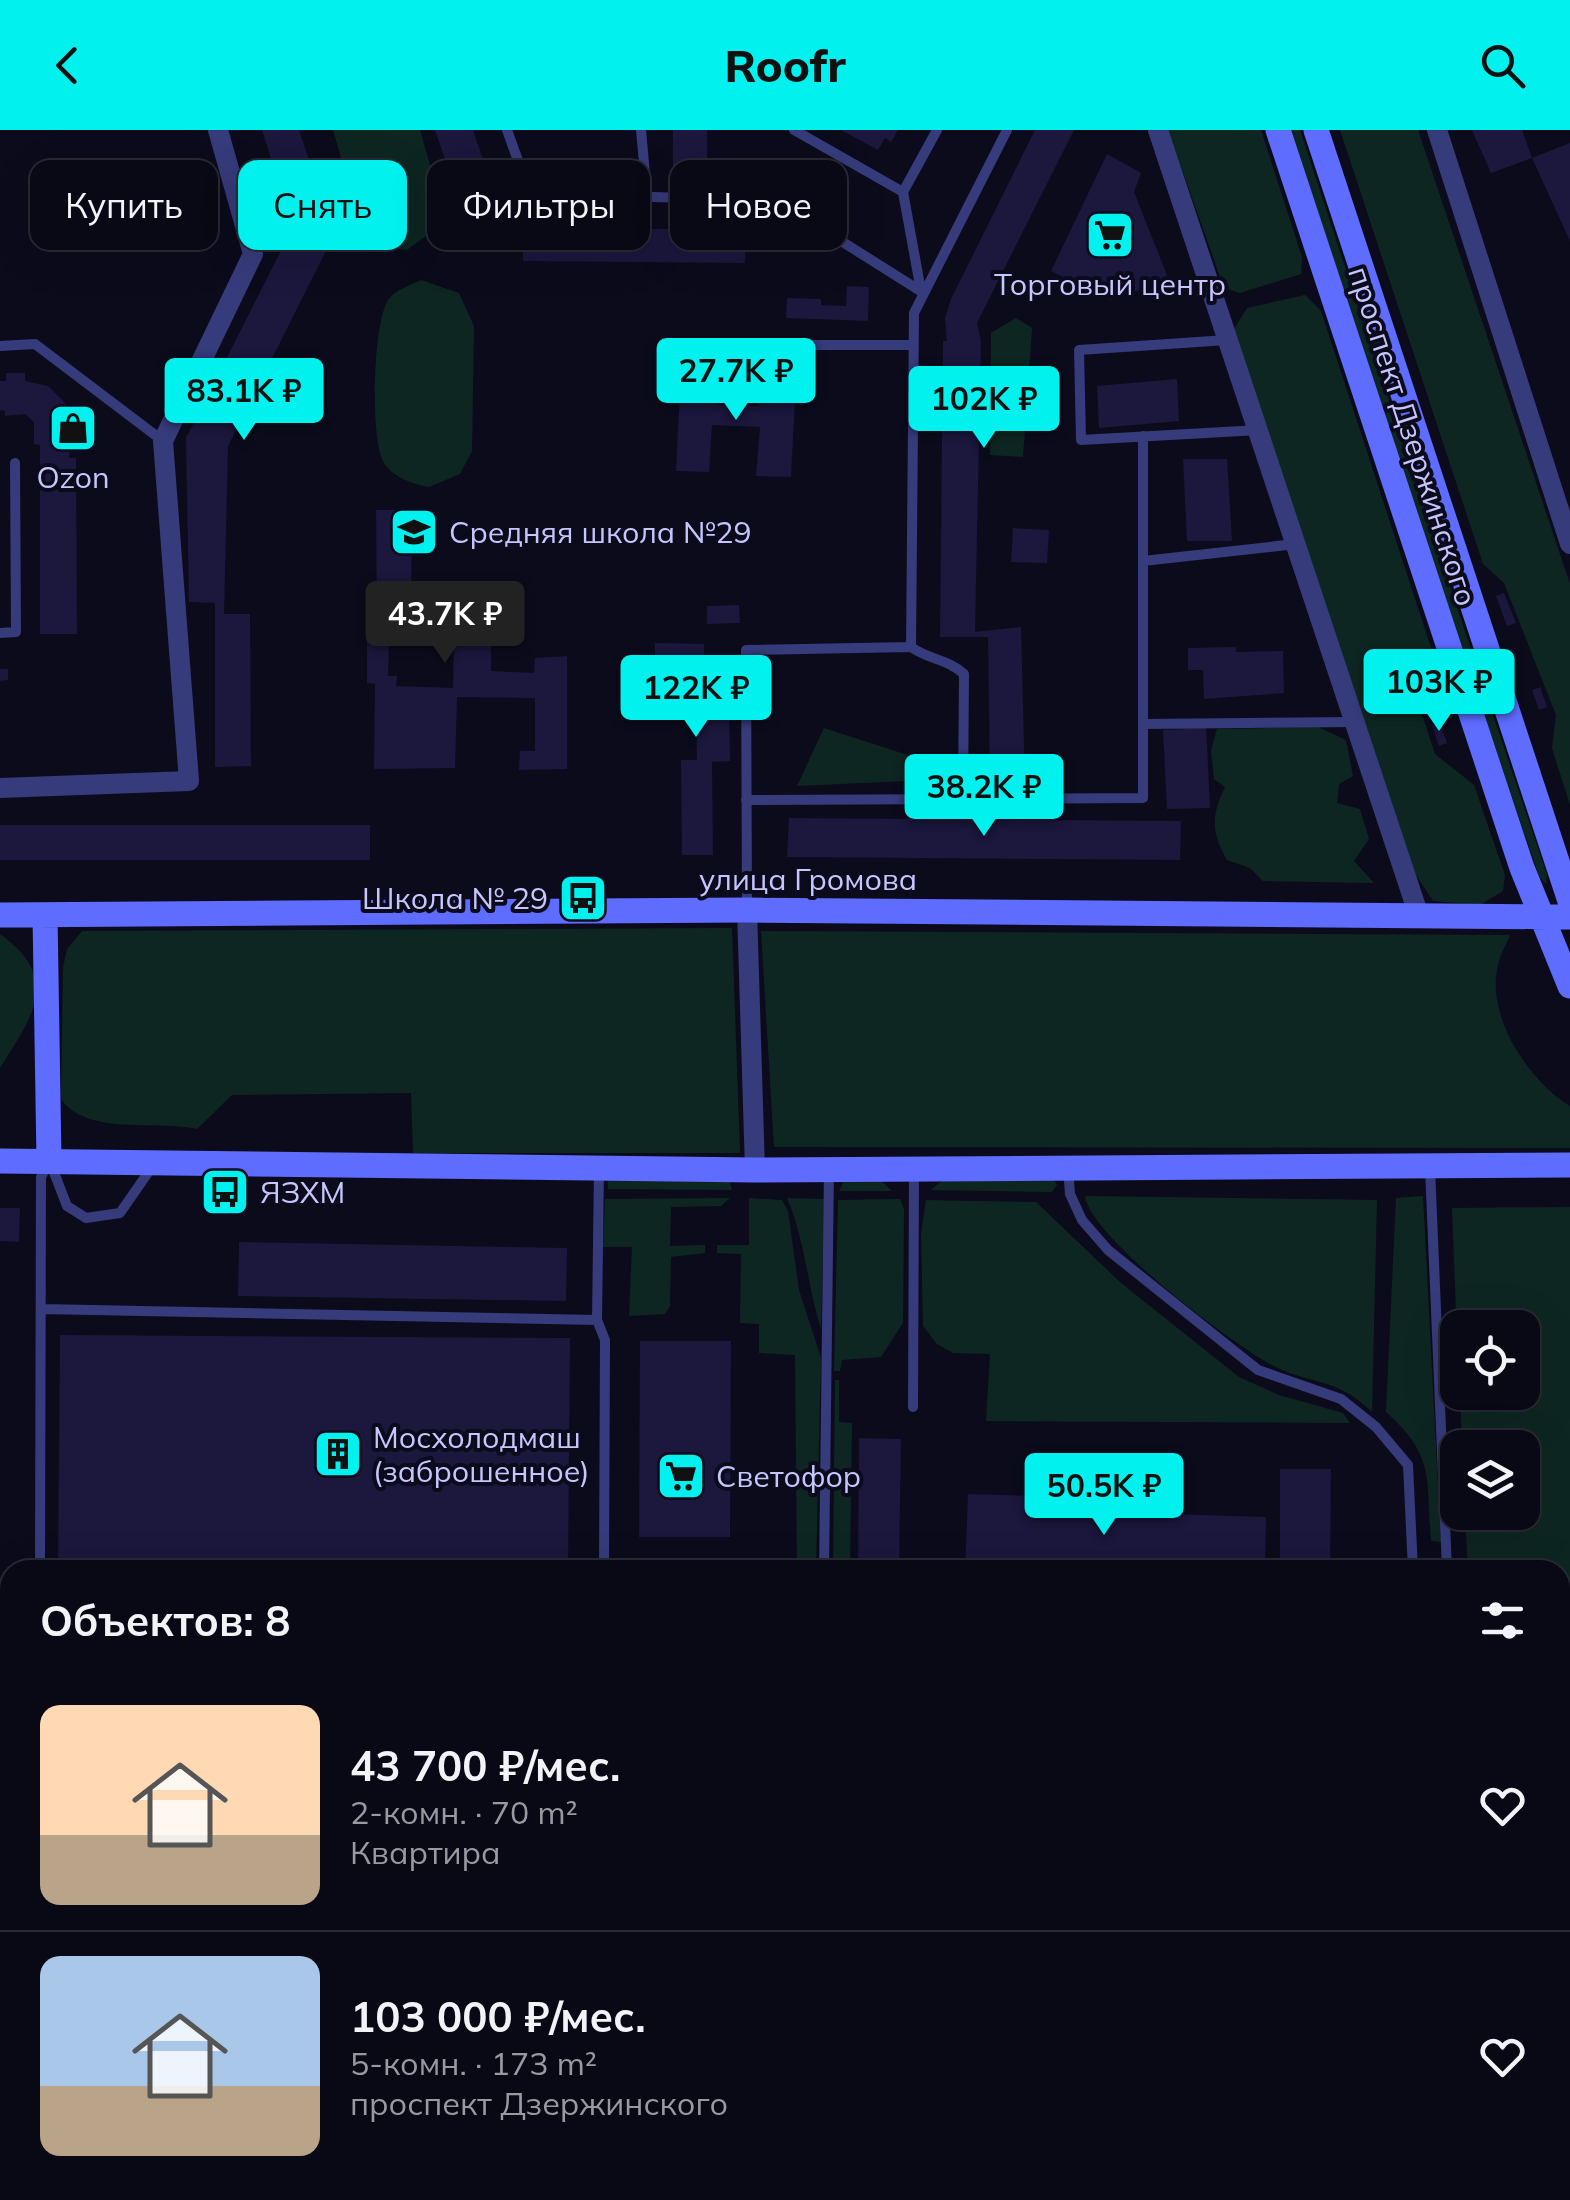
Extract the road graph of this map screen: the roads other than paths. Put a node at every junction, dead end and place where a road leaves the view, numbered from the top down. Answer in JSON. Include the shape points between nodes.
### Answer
{"nodes":[{"id":1,"x":218,"y":130,"type":"edge"},
{"id":2,"x":507,"y":130,"type":"edge"},
{"id":3,"x":641,"y":130,"type":"edge"},
{"id":4,"x":794,"y":130,"type":"edge"},
{"id":5,"x":937,"y":130,"type":"edge"},
{"id":6,"x":1007,"y":130,"type":"edge"},
{"id":7,"x":1158,"y":130,"type":"edge"},
{"id":8,"x":1278,"y":130,"type":"edge"},
{"id":9,"x":1316,"y":130,"type":"edge"},
{"id":10,"x":1437,"y":130,"type":"edge"},
{"id":11,"x":518,"y":160,"type":"edge"},
{"id":12,"x":644,"y":160,"type":"edge"},
{"id":13,"x":903,"y":192,"type":"junction"},
{"id":14,"x":650,"y":196,"type":"edge"},
{"id":15,"x":922,"y":292,"type":"junction"},
{"id":16,"x":1228,"y":340,"type":"junction"},
{"id":17,"x":912,"y":345,"type":"junction"},
{"id":18,"x":0,"y":346,"type":"edge"},
{"id":19,"x":690,"y":366,"type":"dead end"},
{"id":20,"x":1259,"y":430,"type":"junction"},
{"id":21,"x":1143,"y":436,"type":"junction"},
{"id":22,"x":163,"y":441,"type":"junction"},
{"id":23,"x":15,"y":463,"type":"dead end"},
{"id":24,"x":1297,"y":544,"type":"junction"},
{"id":25,"x":1570,"y":544,"type":"edge"},
{"id":26,"x":1144,"y":562,"type":"junction"},
{"id":27,"x":0,"y":632,"type":"edge"},
{"id":28,"x":911,"y":647,"type":"junction"},
{"id":29,"x":1357,"y":722,"type":"junction"},
{"id":30,"x":1143,"y":724,"type":"junction"},
{"id":31,"x":0,"y":788,"type":"edge"},
{"id":32,"x":964,"y":799,"type":"junction"},
{"id":33,"x":746,"y":800,"type":"junction"},
{"id":34,"x":1570,"y":901,"type":"edge"},
{"id":35,"x":747,"y":910,"type":"junction"},
{"id":36,"x":0,"y":915,"type":"edge"},
{"id":37,"x":46,"y":916,"type":"junction"},
{"id":38,"x":1419,"y":916,"type":"junction"},
{"id":39,"x":1539,"y":916,"type":"junction"},
{"id":40,"x":1570,"y":917,"type":"edge"},
{"id":41,"x":1570,"y":986,"type":"edge"},
{"id":42,"x":0,"y":1161,"type":"edge"},
{"id":43,"x":49,"y":1161,"type":"junction"},
{"id":44,"x":157,"y":1164,"type":"junction"},
{"id":45,"x":1068,"y":1165,"type":"junction"},
{"id":46,"x":1570,"y":1165,"type":"edge"},
{"id":47,"x":914,"y":1167,"type":"junction"},
{"id":48,"x":1430,"y":1167,"type":"junction"},
{"id":49,"x":600,"y":1168,"type":"junction"},
{"id":50,"x":829,"y":1168,"type":"junction"},
{"id":51,"x":755,"y":1170,"type":"junction"},
{"id":52,"x":41,"y":1308,"type":"junction"},
{"id":53,"x":597,"y":1320,"type":"junction"},
{"id":54,"x":913,"y":1406,"type":"dead end"},
{"id":55,"x":40,"y":1560,"type":"edge"},
{"id":56,"x":604,"y":1560,"type":"edge"},
{"id":57,"x":824,"y":1560,"type":"edge"},
{"id":58,"x":1413,"y":1560,"type":"edge"},
{"id":59,"x":1447,"y":1560,"type":"edge"}],
"edges":[{"from":1,"to":22,"type":"street","via":[[253,254]]},
{"from":2,"to":11,"type":"lane"},
{"from":3,"to":12,"type":"lane"},
{"from":4,"to":13,"type":"lane"},
{"from":5,"to":13,"type":"lane"},
{"from":6,"to":15,"type":"lane"},
{"from":7,"to":16,"type":"street"},
{"from":8,"to":39,"type":"street","name":"проспект Дзержинского"},
{"from":9,"to":34,"type":"street","name":"проспект Дзержинского"},
{"from":10,"to":25,"type":"street"},
{"from":13,"to":15,"type":"lane"},
{"from":14,"to":15,"type":"lane","via":[[776,200]]},
{"from":15,"to":17,"type":"lane"},
{"from":16,"to":20,"type":"street"},
{"from":16,"to":21,"type":"lane","via":[[1080,350],[1081,440]]},
{"from":17,"to":19,"type":"lane","via":[[804,345],[790,370]]},
{"from":17,"to":28,"type":"lane"},
{"from":18,"to":22,"type":"lane","via":[[35,344]]},
{"from":20,"to":21,"type":"lane"},
{"from":20,"to":24,"type":"street"},
{"from":21,"to":26,"type":"lane"},
{"from":22,"to":31,"type":"street","via":[[189,781]]},
{"from":23,"to":27,"type":"lane","via":[[16,632]]},
{"from":24,"to":26,"type":"lane"},
{"from":24,"to":29,"type":"street"},
{"from":26,"to":30,"type":"lane"},
{"from":28,"to":32,"type":"lane","via":[[964,674]]},
{"from":28,"to":33,"type":"lane","via":[[746,650]]},
{"from":29,"to":30,"type":"lane"},
{"from":29,"to":38,"type":"street"},
{"from":30,"to":32,"type":"lane","via":[[1143,798]]},
{"from":32,"to":33,"type":"lane"},
{"from":33,"to":35,"type":"lane"},
{"from":35,"to":37,"type":"street","name":"улица Громова"},
{"from":35,"to":38,"type":"street","name":"улица Громова"},
{"from":35,"to":51,"type":"street"},
{"from":36,"to":37,"type":"street","name":"улица Громова"},
{"from":37,"to":43,"type":"street"},
{"from":38,"to":39,"type":"street","name":"улица Громова"},
{"from":39,"to":40,"type":"street","name":"улица Громова"},
{"from":39,"to":41,"type":"street","name":"проспект Дзержинского"},
{"from":42,"to":43,"type":"street"},
{"from":43,"to":44,"type":"street"},
{"from":43,"to":44,"type":"lane","via":[[67,1206],[95,1218],[120,1213]]},
{"from":43,"to":52,"type":"lane","via":[[41,1176]]},
{"from":44,"to":49,"type":"street"},
{"from":45,"to":47,"type":"street"},
{"from":45,"to":48,"type":"street"},
{"from":45,"to":58,"type":"lane","via":[[1070,1194],[1082,1220],[1108,1250],[1258,1370],[1341,1400],[1376,1426],[1408,1465]]},
{"from":46,"to":48,"type":"street"},
{"from":47,"to":50,"type":"street"},
{"from":47,"to":54,"type":"lane"},
{"from":48,"to":59,"type":"lane"},
{"from":49,"to":51,"type":"street"},
{"from":49,"to":53,"type":"lane"},
{"from":50,"to":51,"type":"street"},
{"from":50,"to":57,"type":"lane"},
{"from":52,"to":53,"type":"lane"},
{"from":52,"to":55,"type":"lane"},
{"from":53,"to":56,"type":"lane","via":[[605,1340]]}]}
